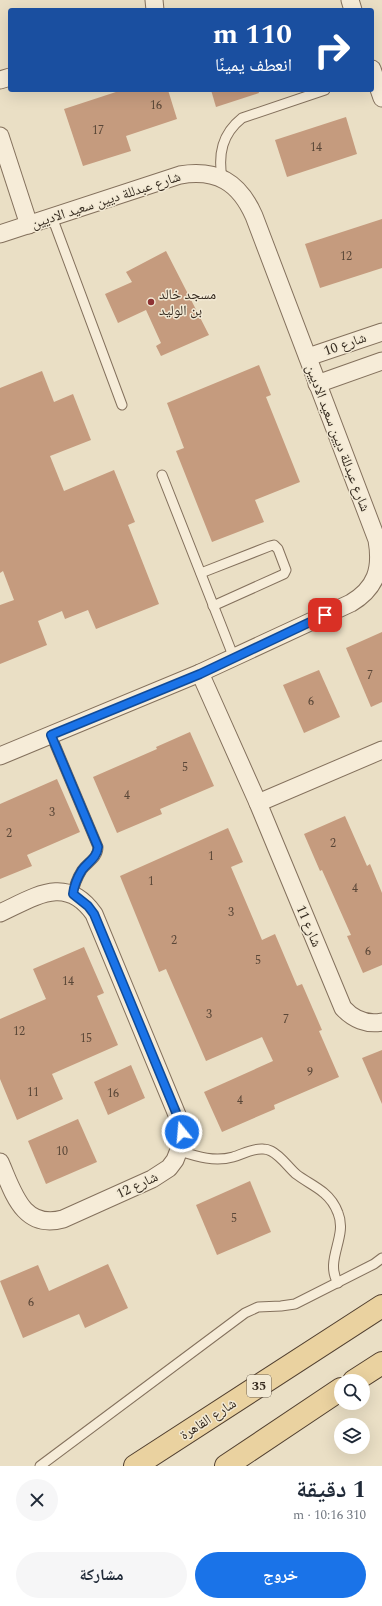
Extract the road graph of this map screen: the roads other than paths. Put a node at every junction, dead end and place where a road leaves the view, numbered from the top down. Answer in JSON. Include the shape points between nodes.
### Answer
{"nodes":[{"id":1,"x":374,"y":77,"type":"edge"},
{"id":2,"x":318,"y":92,"type":"edge"},
{"id":3,"x":382,"y":98,"type":"edge"},
{"id":4,"x":0,"y":136,"type":"edge"},
{"id":5,"x":222,"y":178,"type":"junction"},
{"id":6,"x":52,"y":217,"type":"junction"},
{"id":7,"x":29,"y":224,"type":"junction"},
{"id":8,"x":0,"y":234,"type":"edge"},
{"id":9,"x":382,"y":332,"type":"edge"},
{"id":10,"x":308,"y":357,"type":"junction"},
{"id":11,"x":382,"y":361,"type":"edge"},
{"id":12,"x":317,"y":384,"type":"junction"},
{"id":13,"x":122,"y":405,"type":"dead end"},
{"id":14,"x":162,"y":475,"type":"dead end"},
{"id":15,"x":200,"y":573,"type":"junction"},
{"id":16,"x":378,"y":585,"type":"edge"},
{"id":17,"x":213,"y":606,"type":"junction"},
{"id":18,"x":234,"y":658,"type":"junction"},
{"id":19,"x":200,"y":674,"type":"junction"},
{"id":20,"x":51,"y":735,"type":"junction"},
{"id":21,"x":382,"y":750,"type":"edge"},
{"id":22,"x":0,"y":756,"type":"edge"},
{"id":23,"x":258,"y":803,"type":"junction"},
{"id":24,"x":73,"y":894,"type":"junction"},
{"id":25,"x":0,"y":912,"type":"edge"},
{"id":26,"x":382,"y":1022,"type":"edge"},
{"id":27,"x":180,"y":1151,"type":"junction"},
{"id":28,"x":0,"y":1162,"type":"edge"},
{"id":29,"x":382,"y":1258,"type":"edge"},
{"id":30,"x":338,"y":1283,"type":"junction"},
{"id":31,"x":382,"y":1306,"type":"edge"},
{"id":32,"x":382,"y":1363,"type":"edge"},
{"id":33,"x":365,"y":1374,"type":"edge"},
{"id":34,"x":334,"y":1394,"type":"edge"},
{"id":35,"x":40,"y":1466,"type":"edge"},
{"id":36,"x":135,"y":1466,"type":"edge"},
{"id":37,"x":226,"y":1466,"type":"edge"}],
"edges":[{"from":1,"to":3,"type":"street"},
{"from":2,"to":5,"type":"lane","via":[[242,118],[233,125],[221,152]]},
{"from":4,"to":7,"type":"street"},
{"from":5,"to":6,"type":"street","name":"شارع عبدللة ديين سعيد الاديين","via":[[198,173],[180,175]]},
{"from":5,"to":10,"type":"street","name":"شارع عبدللة ديين سعيد الاديين","via":[[235,186],[248,202]]},
{"from":6,"to":7,"type":"street","name":"شارع عبدللة ديين سعيد الاديين"},
{"from":6,"to":13,"type":"lane"},
{"from":7,"to":8,"type":"street","name":"شارع عبدللة ديين سعيد الاديين"},
{"from":9,"to":10,"type":"street","name":"شارع 10"},
{"from":10,"to":12,"type":"street","name":"شارع عبدللة ديين سعيد الاديين"},
{"from":11,"to":12,"type":"street","name":"شارع 10"},
{"from":12,"to":16,"type":"street","name":"شارع عبدللة ديين سعيد الاديين","via":[[379,548]]},
{"from":14,"to":15,"type":"lane"},
{"from":15,"to":17,"type":"lane"},
{"from":15,"to":17,"type":"lane","via":[[270,546],[278,549],[286,570],[284,574]]},
{"from":16,"to":18,"type":"street","name":"شارع عبدللة ديين سعيد الاديين","via":[[352,603]]},
{"from":17,"to":18,"type":"lane"},
{"from":18,"to":19,"type":"street","name":"شارع عبدللة ديين سعيد الاديين"},
{"from":19,"to":20,"type":"street","name":"شارع عبدللة ديين سعيد الاديين"},
{"from":19,"to":23,"type":"street","name":"شارع 11"},
{"from":20,"to":22,"type":"street","name":"شارع عبدللة ديين سعيد الاديين"},
{"from":20,"to":24,"type":"lane","via":[[98,847],[96,855],[79,875]]},
{"from":21,"to":23,"type":"street"},
{"from":23,"to":26,"type":"street","name":"شارع 11","via":[[343,1008],[348,1014],[360,1020],[370,1023]]},
{"from":24,"to":25,"type":"street","via":[[44,892]]},
{"from":24,"to":27,"type":"street","via":[[88,906],[97,921],[180,1122]]},
{"from":27,"to":28,"type":"street","name":"شارع 12","via":[[172,1164],[161,1174],[63,1219],[50,1221],[30,1216],[21,1206]]},
{"from":27,"to":30,"type":"lane","via":[[202,1158],[224,1159],[255,1149],[266,1149],[276,1154],[297,1175],[324,1193],[333,1202],[341,1226],[332,1265],[334,1278]]},
{"from":29,"to":30,"type":"lane"},
{"from":30,"to":35,"type":"lane","via":[[295,1304],[258,1307],[245,1313]]},
{"from":31,"to":36,"type":"main road","name":"شارع القاهرة","number":"35"},
{"from":32,"to":33,"type":"main road"},
{"from":34,"to":37,"type":"main road"}]}
